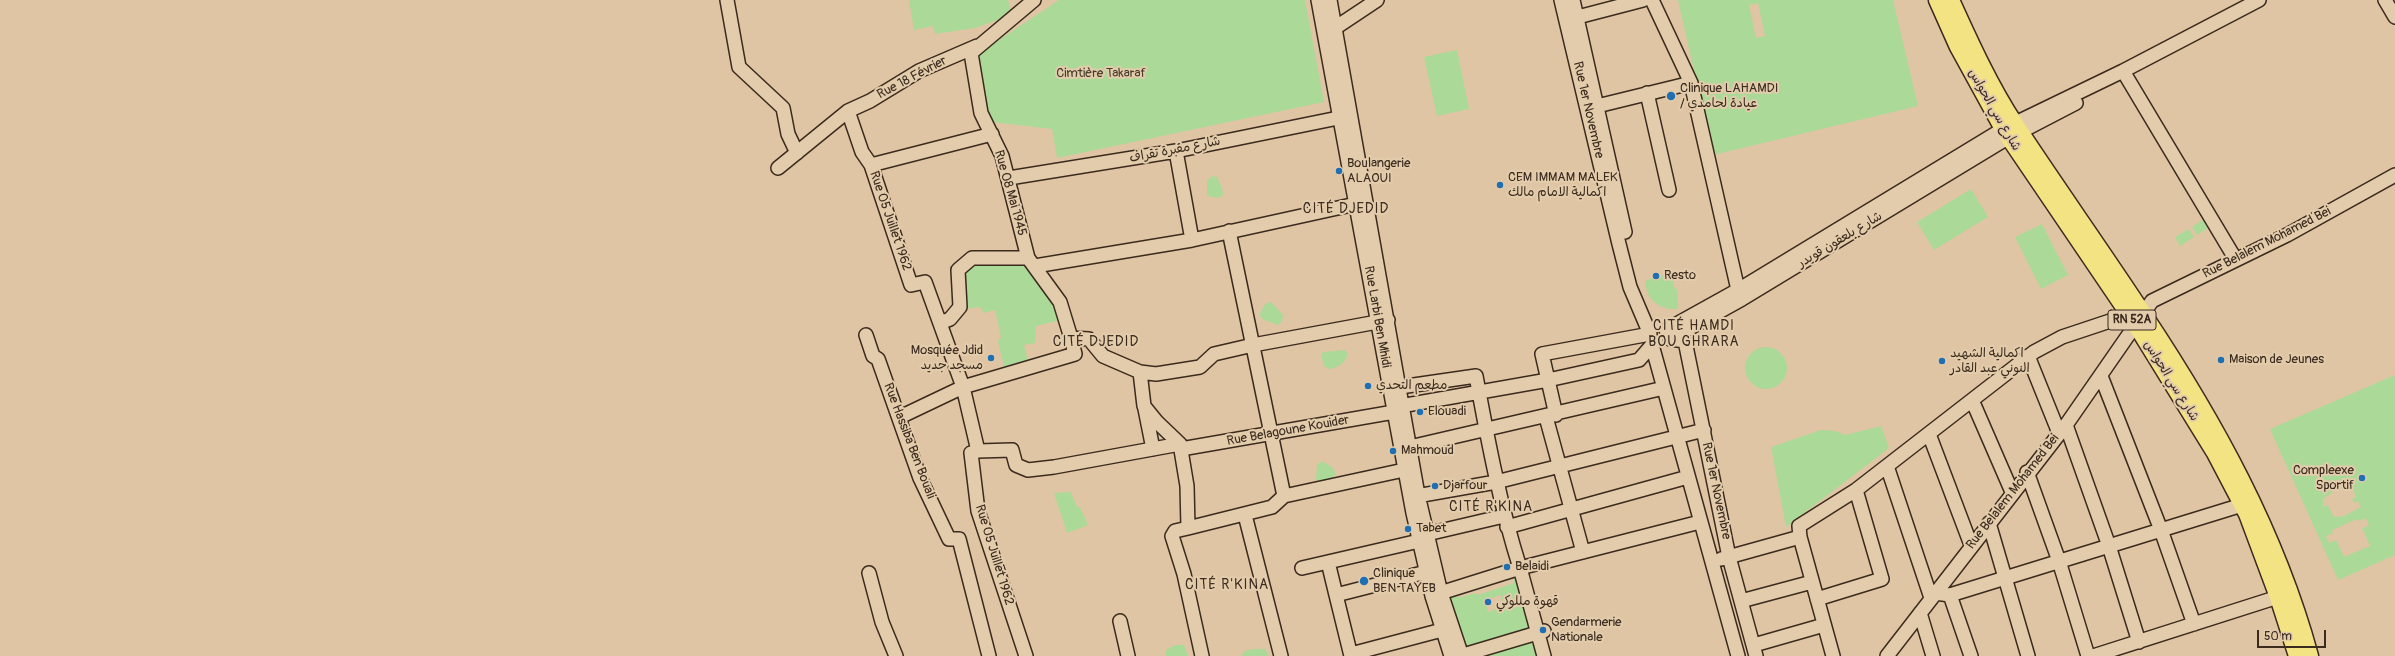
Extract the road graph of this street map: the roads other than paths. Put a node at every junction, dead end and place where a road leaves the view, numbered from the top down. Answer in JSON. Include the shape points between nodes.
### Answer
{"nodes":[{"id":1,"x":726,"y":0,"type":"edge"},
{"id":2,"x":1034,"y":0,"type":"edge"},
{"id":3,"x":1318,"y":0,"type":"edge"},
{"id":4,"x":1330,"y":0,"type":"edge"},
{"id":5,"x":1562,"y":0,"type":"edge"},
{"id":6,"x":1573,"y":0,"type":"edge"},
{"id":7,"x":1643,"y":0,"type":"edge"},
{"id":8,"x":1652,"y":0,"type":"edge"},
{"id":9,"x":1937,"y":0,"type":"edge"},
{"id":10,"x":1951,"y":0,"type":"edge"},
{"id":11,"x":2259,"y":0,"type":"edge"},
{"id":12,"x":2385,"y":0,"type":"edge"},
{"id":13,"x":1372,"y":2,"type":"edge"},
{"id":14,"x":1018,"y":5,"type":"edge"},
{"id":15,"x":2395,"y":17,"type":"edge"},
{"id":16,"x":1572,"y":19,"type":"junction"},
{"id":17,"x":1329,"y":29,"type":"junction"},
{"id":18,"x":977,"y":46,"type":"junction"},
{"id":19,"x":2124,"y":74,"type":"junction"},
{"id":20,"x":1690,"y":83,"type":"junction"},
{"id":21,"x":1647,"y":93,"type":"junction"},
{"id":22,"x":1593,"y":107,"type":"junction"},
{"id":23,"x":848,"y":111,"type":"junction"},
{"id":24,"x":1345,"y":117,"type":"junction"},
{"id":25,"x":2012,"y":131,"type":"junction"},
{"id":26,"x":992,"y":134,"type":"junction"},
{"id":27,"x":1176,"y":151,"type":"junction"},
{"id":28,"x":797,"y":153,"type":"junction"},
{"id":29,"x":871,"y":165,"type":"junction"},
{"id":30,"x":778,"y":168,"type":"dead end"},
{"id":31,"x":2395,"y":175,"type":"edge"},
{"id":32,"x":1009,"y":178,"type":"junction"},
{"id":33,"x":1669,"y":190,"type":"dead end"},
{"id":34,"x":1362,"y":203,"type":"junction"},
{"id":35,"x":1229,"y":231,"type":"junction"},
{"id":36,"x":1192,"y":240,"type":"junction"},
{"id":37,"x":2236,"y":260,"type":"junction"},
{"id":38,"x":1031,"y":262,"type":"junction"},
{"id":39,"x":1740,"y":295,"type":"junction"},
{"id":40,"x":2136,"y":318,"type":"junction"},
{"id":41,"x":1383,"y":321,"type":"junction"},
{"id":42,"x":940,"y":323,"type":"junction"},
{"id":43,"x":866,"y":335,"type":"dead end"},
{"id":44,"x":1658,"y":335,"type":"junction"},
{"id":45,"x":1071,"y":338,"type":"junction"},
{"id":46,"x":1253,"y":345,"type":"junction"},
{"id":47,"x":2028,"y":356,"type":"junction"},
{"id":48,"x":1140,"y":372,"type":"junction"},
{"id":49,"x":2101,"y":376,"type":"junction"},
{"id":50,"x":1548,"y":380,"type":"junction"},
{"id":51,"x":963,"y":387,"type":"junction"},
{"id":52,"x":1395,"y":388,"type":"junction"},
{"id":53,"x":1664,"y":388,"type":"junction"},
{"id":54,"x":1479,"y":393,"type":"junction"},
{"id":55,"x":1972,"y":400,"type":"junction"},
{"id":56,"x":1144,"y":406,"type":"junction"},
{"id":57,"x":1396,"y":408,"type":"junction"},
{"id":58,"x":1551,"y":416,"type":"junction"},
{"id":59,"x":900,"y":417,"type":"junction"},
{"id":60,"x":2063,"y":429,"type":"junction"},
{"id":61,"x":1704,"y":430,"type":"junction"},
{"id":62,"x":1485,"y":431,"type":"junction"},
{"id":63,"x":1271,"y":434,"type":"junction"},
{"id":64,"x":1929,"y":434,"type":"junction"},
{"id":65,"x":1677,"y":436,"type":"junction"},
{"id":66,"x":1181,"y":446,"type":"junction"},
{"id":67,"x":1404,"y":448,"type":"junction"},
{"id":68,"x":1153,"y":449,"type":"junction"},
{"id":69,"x":978,"y":451,"type":"junction"},
{"id":70,"x":1560,"y":466,"type":"junction"},
{"id":71,"x":1887,"y":466,"type":"junction"},
{"id":72,"x":1404,"y":470,"type":"junction"},
{"id":73,"x":2027,"y":472,"type":"junction"},
{"id":74,"x":1688,"y":477,"type":"junction"},
{"id":75,"x":1496,"y":482,"type":"junction"},
{"id":76,"x":1856,"y":490,"type":"junction"},
{"id":77,"x":2012,"y":492,"type":"junction"},
{"id":78,"x":1284,"y":496,"type":"junction"},
{"id":79,"x":1414,"y":496,"type":"junction"},
{"id":80,"x":2242,"y":505,"type":"junction"},
{"id":81,"x":1571,"y":510,"type":"junction"},
{"id":82,"x":1245,"y":515,"type":"junction"},
{"id":83,"x":1505,"y":521,"type":"junction"},
{"id":84,"x":1700,"y":522,"type":"junction"},
{"id":85,"x":1989,"y":523,"type":"junction"},
{"id":86,"x":1188,"y":528,"type":"junction"},
{"id":87,"x":2161,"y":530,"type":"junction"},
{"id":88,"x":1423,"y":537,"type":"junction"},
{"id":89,"x":1800,"y":538,"type":"junction"},
{"id":90,"x":1971,"y":545,"type":"junction"},
{"id":91,"x":2109,"y":546,"type":"junction"},
{"id":92,"x":1583,"y":552,"type":"junction"},
{"id":93,"x":1730,"y":557,"type":"junction"},
{"id":94,"x":2059,"y":561,"type":"junction"},
{"id":95,"x":1328,"y":562,"type":"junction"},
{"id":96,"x":1711,"y":562,"type":"junction"},
{"id":97,"x":1302,"y":568,"type":"dead end"},
{"id":98,"x":1520,"y":568,"type":"junction"},
{"id":99,"x":1430,"y":571,"type":"junction"},
{"id":100,"x":869,"y":573,"type":"dead end"},
{"id":101,"x":2004,"y":578,"type":"junction"},
{"id":102,"x":1812,"y":582,"type":"junction"},
{"id":103,"x":1336,"y":595,"type":"junction"},
{"id":104,"x":1436,"y":595,"type":"junction"},
{"id":105,"x":1950,"y":595,"type":"junction"},
{"id":106,"x":1933,"y":596,"type":"junction"},
{"id":107,"x":2278,"y":597,"type":"junction"},
{"id":108,"x":1816,"y":598,"type":"junction"},
{"id":109,"x":1741,"y":600,"type":"junction"},
{"id":110,"x":1920,"y":613,"type":"junction"},
{"id":111,"x":1120,"y":621,"type":"dead end"},
{"id":112,"x":2194,"y":624,"type":"junction"},
{"id":113,"x":1824,"y":625,"type":"junction"},
{"id":114,"x":1442,"y":630,"type":"junction"},
{"id":115,"x":1541,"y":632,"type":"junction"},
{"id":116,"x":2139,"y":642,"type":"junction"},
{"id":117,"x":1755,"y":650,"type":"edge"},
{"id":118,"x":1351,"y":655,"type":"edge"},
{"id":119,"x":896,"y":656,"type":"edge"},
{"id":120,"x":989,"y":656,"type":"edge"},
{"id":121,"x":1026,"y":656,"type":"edge"},
{"id":122,"x":1128,"y":656,"type":"edge"},
{"id":123,"x":1202,"y":656,"type":"edge"},
{"id":124,"x":1281,"y":656,"type":"edge"},
{"id":125,"x":1459,"y":656,"type":"edge"},
{"id":126,"x":1544,"y":656,"type":"edge"},
{"id":127,"x":1738,"y":656,"type":"edge"},
{"id":128,"x":1832,"y":656,"type":"edge"},
{"id":129,"x":1887,"y":656,"type":"edge"},
{"id":130,"x":1933,"y":656,"type":"edge"},
{"id":131,"x":1971,"y":656,"type":"edge"},
{"id":132,"x":2028,"y":656,"type":"edge"},
{"id":133,"x":2088,"y":656,"type":"edge"},
{"id":134,"x":2093,"y":656,"type":"edge"},
{"id":135,"x":2297,"y":656,"type":"edge"},
{"id":136,"x":2310,"y":656,"type":"edge"}],
"edges":[{"from":1,"to":28,"type":"street","via":[[739,67],[783,108],[788,134]]},
{"from":2,"to":14,"type":"street"},
{"from":3,"to":17,"type":"street","name":"Rue Larbi Ben Mhidi"},
{"from":4,"to":17,"type":"street","name":"Rue Larbi Ben Mhidi"},
{"from":5,"to":16,"type":"street","name":"Rue 1er Novembre"},
{"from":6,"to":16,"type":"street","name":"Rue 1er Novembre"},
{"from":7,"to":16,"type":"street"},
{"from":8,"to":20,"type":"street"},
{"from":9,"to":25,"type":"main road","name":"شارع سي الحواس","number":"RN 52A","via":[[1958,46]]},
{"from":10,"to":25,"type":"main road","name":"شارع سي الحواس","number":"RN 52A"},
{"from":11,"to":19,"type":"street","name":"شارع بلعقون قويدر"},
{"from":12,"to":15,"type":"street"},
{"from":13,"to":17,"type":"street"},
{"from":14,"to":18,"type":"street"},
{"from":16,"to":22,"type":"street","name":"Rue 1er Novembre"},
{"from":17,"to":24,"type":"street","name":"Rue Larbi Ben Mhidi"},
{"from":18,"to":23,"type":"street","name":"Rue 18 Février","via":[[919,71],[870,101]]},
{"from":18,"to":26,"type":"street","name":"Rue 08 Mai 1945","via":[[970,52],[981,113]]},
{"from":19,"to":25,"type":"street","name":"شارع بلعقون قويدر"},
{"from":19,"to":37,"type":"street"},
{"from":20,"to":21,"type":"street"},
{"from":20,"to":39,"type":"street"},
{"from":21,"to":22,"type":"street"},
{"from":21,"to":33,"type":"street"},
{"from":22,"to":44,"type":"street","name":"Rue 1er Novembre","via":[[1634,286]]},
{"from":23,"to":28,"type":"street","name":"Rue 18 Février"},
{"from":23,"to":29,"type":"street","name":"Rue 05 Juillet 1962","via":[[862,152]]},
{"from":24,"to":27,"type":"street","name":"شارع مقبرة تقراف"},
{"from":24,"to":34,"type":"street","name":"Rue Larbi Ben Mhidi"},
{"from":25,"to":39,"type":"street","name":"شارع بلعقون قويدر"},
{"from":25,"to":40,"type":"main road","name":"شارع سي الحواس","number":"RN 52A"},
{"from":26,"to":29,"type":"street"},
{"from":26,"to":32,"type":"street","name":"Rue 08 Mai 1945"},
{"from":27,"to":32,"type":"street","name":"شارع مقبرة تقراف"},
{"from":27,"to":36,"type":"street"},
{"from":28,"to":30,"type":"street","name":"Rue 18 Février"},
{"from":29,"to":42,"type":"street","name":"Rue 05 Juillet 1962","via":[[911,285],[925,282]]},
{"from":31,"to":37,"type":"street","name":"Rue Belalem Mohamed Bei"},
{"from":32,"to":38,"type":"street","name":"Rue 08 Mai 1945"},
{"from":34,"to":35,"type":"street"},
{"from":34,"to":41,"type":"street","name":"Rue Larbi Ben Mhidi"},
{"from":35,"to":36,"type":"street"},
{"from":35,"to":46,"type":"street"},
{"from":36,"to":38,"type":"street"},
{"from":37,"to":40,"type":"street","name":"Rue Belalem Mohamed Bei","via":[[2152,302]]},
{"from":38,"to":42,"type":"street","via":[[972,258],[958,270],[960,308],[950,319]]},
{"from":38,"to":45,"type":"street","via":[[1060,302]]},
{"from":39,"to":44,"type":"street","name":"شارع بلعقون قويدر"},
{"from":40,"to":47,"type":"street","via":[[2062,338]]},
{"from":40,"to":49,"type":"street","name":"Rue Belalem Mohamed Bei"},
{"from":40,"to":80,"type":"main road","name":"شارع سي الحواس","number":"RN 52A","via":[[2215,453]]},
{"from":40,"to":136,"type":"main road","name":"شارع سي الحواس","number":"RN 52A","via":[[2221,441],[2257,510],[2299,616]]},
{"from":41,"to":46,"type":"street"},
{"from":41,"to":52,"type":"street","name":"Rue Larbi Ben Mhidi"},
{"from":42,"to":51,"type":"street","name":"Rue 05 Juillet 1962"},
{"from":43,"to":59,"type":"street","name":"Rue Hassiba Ben Bouali"},
{"from":44,"to":50,"type":"street","name":"Rue Belagoune Kouider","via":[[1639,360]]},
{"from":44,"to":50,"type":"street","via":[[1542,354]]},
{"from":44,"to":53,"type":"street","name":"Rue 1er Novembre"},
{"from":44,"to":61,"type":"street","name":"Rue 1er Novembre","via":[[1685,340]]},
{"from":45,"to":48,"type":"street","via":[[1089,339],[1103,356]]},
{"from":45,"to":51,"type":"street","via":[[1075,354]]},
{"from":46,"to":48,"type":"street","via":[[1214,354],[1200,368],[1156,374]]},
{"from":46,"to":63,"type":"street"},
{"from":47,"to":55,"type":"street"},
{"from":47,"to":60,"type":"street"},
{"from":48,"to":56,"type":"street"},
{"from":49,"to":60,"type":"street","name":"Rue Belalem Mohamed Bei"},
{"from":49,"to":87,"type":"street"},
{"from":50,"to":54,"type":"street","name":"Rue Belagoune Kouider"},
{"from":50,"to":58,"type":"street"},
{"from":51,"to":59,"type":"street"},
{"from":51,"to":69,"type":"street","name":"Rue 05 Juillet 1962"},
{"from":52,"to":54,"type":"street","via":[[1476,376]]},
{"from":52,"to":57,"type":"street","name":"Rue Larbi Ben Mhidi"},
{"from":53,"to":58,"type":"street"},
{"from":53,"to":65,"type":"street","name":"Rue 1er Novembre"},
{"from":54,"to":57,"type":"street","name":"Rue Belagoune Kouider"},
{"from":54,"to":62,"type":"street"},
{"from":55,"to":64,"type":"street"},
{"from":55,"to":77,"type":"street"},
{"from":56,"to":66,"type":"street"},
{"from":56,"to":68,"type":"street"},
{"from":57,"to":63,"type":"street","name":"Rue Belagoune Kouider"},
{"from":57,"to":67,"type":"street","name":"Rue Larbi Ben Mhidi"},
{"from":58,"to":62,"type":"street"},
{"from":58,"to":70,"type":"street"},
{"from":59,"to":120,"type":"street","name":"Rue Hassiba Ben Bouali","via":[[920,478],[949,539],[959,539]]},
{"from":60,"to":73,"type":"street","name":"Rue Belalem Mohamed Bei"},
{"from":60,"to":91,"type":"street"},
{"from":61,"to":65,"type":"street"},
{"from":61,"to":93,"type":"street","name":"Rue 1er Novembre"},
{"from":62,"to":67,"type":"street"},
{"from":62,"to":75,"type":"street"},
{"from":63,"to":66,"type":"street","name":"Rue Belagoune Kouider"},
{"from":63,"to":78,"type":"street"},
{"from":64,"to":71,"type":"street"},
{"from":64,"to":90,"type":"street"},
{"from":65,"to":70,"type":"street"},
{"from":65,"to":74,"type":"street","name":"Rue 1er Novembre"},
{"from":66,"to":68,"type":"street","name":"Rue Belagoune Kouider"},
{"from":66,"to":86,"type":"street","via":[[1187,486]]},
{"from":67,"to":72,"type":"street","name":"Rue Larbi Ben Mhidi"},
{"from":67,"to":79,"type":"street","name":"Rue Larbi Ben Mhidi"},
{"from":68,"to":69,"type":"street","name":"Rue Belagoune Kouider","via":[[1028,470],[1016,465],[1012,450]]},
{"from":69,"to":121,"type":"street","name":"Rue 05 Juillet 1962","via":[[971,452],[978,511]]},
{"from":70,"to":75,"type":"street"},
{"from":70,"to":81,"type":"street"},
{"from":71,"to":76,"type":"street"},
{"from":71,"to":106,"type":"street"},
{"from":72,"to":78,"type":"street"},
{"from":72,"to":79,"type":"street","name":"Rue Larbi Ben Mhidi"},
{"from":73,"to":77,"type":"street","name":"Rue Belalem Mohamed Bei"},
{"from":73,"to":94,"type":"street"},
{"from":74,"to":81,"type":"street"},
{"from":74,"to":84,"type":"street","name":"Rue 1er Novembre"},
{"from":75,"to":79,"type":"street"},
{"from":75,"to":83,"type":"street"},
{"from":76,"to":89,"type":"street","via":[[1799,526]]},
{"from":76,"to":108,"type":"street","via":[[1882,579]]},
{"from":77,"to":85,"type":"street","name":"Rue Belalem Mohamed Bei"},
{"from":78,"to":82,"type":"street","via":[[1272,507]]},
{"from":79,"to":88,"type":"street","name":"Rue Larbi Ben Mhidi"},
{"from":80,"to":87,"type":"street"},
{"from":80,"to":107,"type":"main road","name":"شارع سي الحواس","number":"RN 52A"},
{"from":81,"to":83,"type":"street"},
{"from":81,"to":92,"type":"street"},
{"from":82,"to":86,"type":"street"},
{"from":82,"to":124,"type":"street"},
{"from":83,"to":88,"type":"street"},
{"from":83,"to":98,"type":"street"},
{"from":84,"to":92,"type":"street"},
{"from":84,"to":96,"type":"street","name":"Rue 1er Novembre"},
{"from":85,"to":90,"type":"street","name":"Rue Belalem Mohamed Bei"},
{"from":85,"to":101,"type":"street"},
{"from":86,"to":123,"type":"street","via":[[1175,531],[1172,536],[1184,574]]},
{"from":87,"to":91,"type":"street"},
{"from":87,"to":112,"type":"street"},
{"from":88,"to":95,"type":"street"},
{"from":88,"to":99,"type":"street","name":"Rue Larbi Ben Mhidi"},
{"from":89,"to":93,"type":"street"},
{"from":89,"to":102,"type":"street"},
{"from":90,"to":106,"type":"street","name":"Rue Belalem Mohamed Bei"},
{"from":91,"to":94,"type":"street"},
{"from":91,"to":116,"type":"street"},
{"from":92,"to":98,"type":"street"},
{"from":93,"to":96,"type":"street"},
{"from":93,"to":109,"type":"street","name":"Rue 1er Novembre"},
{"from":94,"to":101,"type":"street"},
{"from":94,"to":133,"type":"street"},
{"from":95,"to":97,"type":"street"},
{"from":95,"to":103,"type":"street"},
{"from":96,"to":127,"type":"street","name":"Rue 1er Novembre"},
{"from":98,"to":104,"type":"street"},
{"from":98,"to":115,"type":"street"},
{"from":99,"to":103,"type":"street"},
{"from":99,"to":104,"type":"street","name":"Rue Larbi Ben Mhidi"},
{"from":100,"to":119,"type":"street","via":[[882,622]]},
{"from":101,"to":105,"type":"street"},
{"from":101,"to":132,"type":"street"},
{"from":102,"to":108,"type":"street"},
{"from":102,"to":109,"type":"street"},
{"from":103,"to":118,"type":"street"},
{"from":104,"to":114,"type":"street","name":"Rue Larbi Ben Mhidi"},
{"from":104,"to":125,"type":"street","name":"Rue Larbi Ben Mhidi"},
{"from":105,"to":106,"type":"street"},
{"from":105,"to":131,"type":"street"},
{"from":106,"to":110,"type":"street","name":"Rue Belalem Mohamed Bei"},
{"from":107,"to":112,"type":"street"},
{"from":107,"to":135,"type":"main road","name":"شارع سي الحواس","number":"RN 52A"},
{"from":108,"to":113,"type":"street"},
{"from":109,"to":117,"type":"street","name":"Rue 1er Novembre"},
{"from":110,"to":129,"type":"street","name":"Rue Belalem Mohamed Bei"},
{"from":110,"to":130,"type":"street"},
{"from":111,"to":122,"type":"street"},
{"from":112,"to":116,"type":"street"},
{"from":113,"to":117,"type":"street"},
{"from":113,"to":128,"type":"street"},
{"from":114,"to":118,"type":"street"},
{"from":114,"to":125,"type":"street","name":"Rue Larbi Ben Mhidi"},
{"from":115,"to":125,"type":"street"},
{"from":115,"to":126,"type":"street"},
{"from":116,"to":134,"type":"street"}]}
